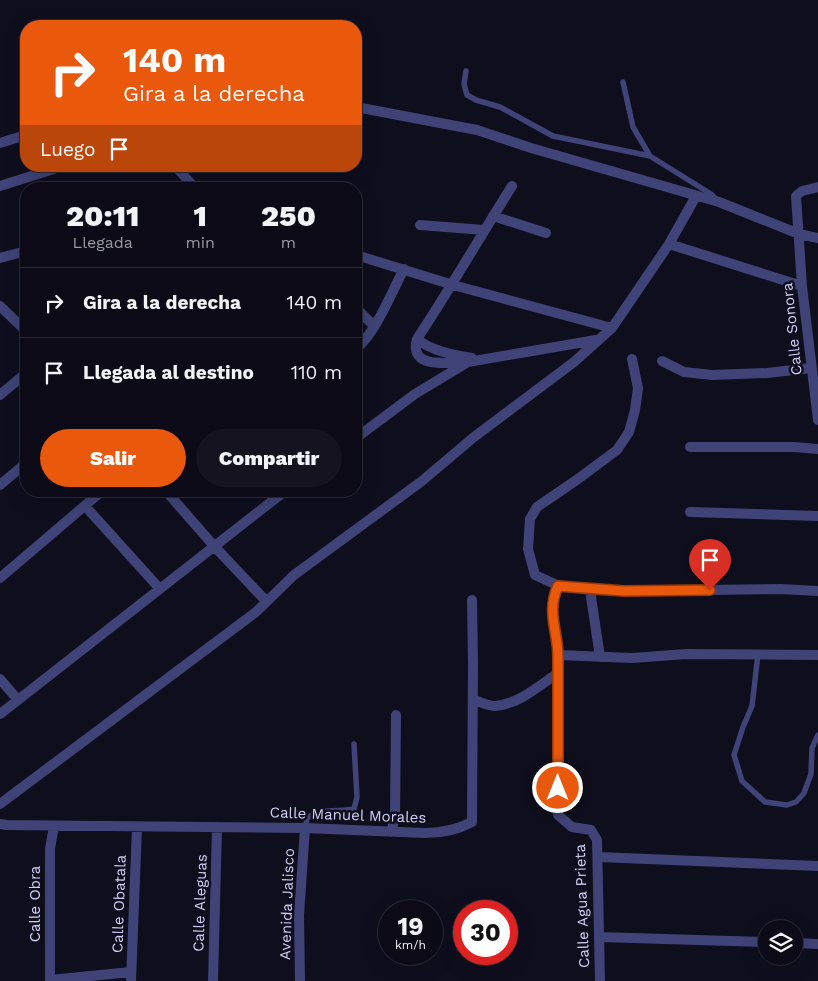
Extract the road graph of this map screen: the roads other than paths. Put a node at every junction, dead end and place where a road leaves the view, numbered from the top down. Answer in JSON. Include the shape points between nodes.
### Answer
{"nodes":[{"id":1,"x":466,"y":71,"type":"dead end"},
{"id":2,"x":623,"y":82,"type":"dead end"},
{"id":3,"x":362,"y":108,"type":"edge"},
{"id":4,"x":20,"y":137,"type":"edge"},
{"id":5,"x":0,"y":142,"type":"edge"},
{"id":6,"x":650,"y":156,"type":"junction"},
{"id":7,"x":44,"y":172,"type":"edge"},
{"id":8,"x":180,"y":172,"type":"edge"},
{"id":9,"x":190,"y":182,"type":"edge"},
{"id":10,"x":0,"y":186,"type":"edge"},
{"id":11,"x":512,"y":186,"type":"dead end"},
{"id":12,"x":818,"y":187,"type":"edge"},
{"id":13,"x":696,"y":196,"type":"junction"},
{"id":14,"x":719,"y":202,"type":"junction"},
{"id":15,"x":493,"y":216,"type":"junction"},
{"id":16,"x":420,"y":225,"type":"dead end"},
{"id":17,"x":484,"y":230,"type":"junction"},
{"id":18,"x":546,"y":233,"type":"dead end"},
{"id":19,"x":799,"y":234,"type":"junction"},
{"id":20,"x":818,"y":238,"type":"edge"},
{"id":21,"x":668,"y":244,"type":"junction"},
{"id":22,"x":20,"y":253,"type":"edge"},
{"id":23,"x":362,"y":257,"type":"edge"},
{"id":24,"x":0,"y":258,"type":"edge"},
{"id":25,"x":404,"y":269,"type":"junction"},
{"id":26,"x":453,"y":284,"type":"junction"},
{"id":27,"x":802,"y":286,"type":"junction"},
{"id":28,"x":0,"y":306,"type":"edge"},
{"id":29,"x":362,"y":314,"type":"edge"},
{"id":30,"x":20,"y":323,"type":"edge"},
{"id":31,"x":374,"y":326,"type":"junction"},
{"id":32,"x":612,"y":328,"type":"junction"},
{"id":33,"x":418,"y":339,"type":"junction"},
{"id":34,"x":597,"y":340,"type":"junction"},
{"id":35,"x":362,"y":344,"type":"edge"},
{"id":36,"x":632,"y":359,"type":"dead end"},
{"id":37,"x":479,"y":360,"type":"junction"},
{"id":38,"x":662,"y":361,"type":"dead end"},
{"id":39,"x":468,"y":362,"type":"junction"},
{"id":40,"x":811,"y":368,"type":"junction"},
{"id":41,"x":20,"y":378,"type":"edge"},
{"id":42,"x":0,"y":395,"type":"edge"},
{"id":43,"x":818,"y":420,"type":"edge"},
{"id":44,"x":362,"y":434,"type":"edge"},
{"id":45,"x":690,"y":447,"type":"dead end"},
{"id":46,"x":818,"y":449,"type":"edge"},
{"id":47,"x":20,"y":468,"type":"edge"},
{"id":48,"x":0,"y":485,"type":"edge"},
{"id":49,"x":95,"y":497,"type":"edge"},
{"id":50,"x":171,"y":497,"type":"edge"},
{"id":51,"x":277,"y":497,"type":"edge"},
{"id":52,"x":85,"y":506,"type":"junction"},
{"id":53,"x":690,"y":512,"type":"dead end"},
{"id":54,"x":818,"y":516,"type":"edge"},
{"id":55,"x":214,"y":546,"type":"junction"},
{"id":56,"x":0,"y":578,"type":"edge"},
{"id":57,"x":558,"y":586,"type":"junction"},
{"id":58,"x":160,"y":589,"type":"junction"},
{"id":59,"x":590,"y":590,"type":"junction"},
{"id":60,"x":818,"y":591,"type":"edge"},
{"id":61,"x":472,"y":600,"type":"dead end"},
{"id":62,"x":266,"y":601,"type":"junction"},
{"id":63,"x":758,"y":654,"type":"junction"},
{"id":64,"x":558,"y":655,"type":"junction"},
{"id":65,"x":818,"y":655,"type":"edge"},
{"id":66,"x":600,"y":657,"type":"junction"},
{"id":67,"x":558,"y":673,"type":"junction"},
{"id":68,"x":0,"y":679,"type":"edge"},
{"id":69,"x":473,"y":699,"type":"junction"},
{"id":70,"x":18,"y":700,"type":"junction"},
{"id":71,"x":0,"y":714,"type":"edge"},
{"id":72,"x":396,"y":716,"type":"dead end"},
{"id":73,"x":818,"y":735,"type":"edge"},
{"id":74,"x":354,"y":744,"type":"dead end"},
{"id":75,"x":0,"y":804,"type":"edge"},
{"id":76,"x":0,"y":824,"type":"edge"},
{"id":77,"x":54,"y":826,"type":"junction"},
{"id":78,"x":137,"y":827,"type":"junction"},
{"id":79,"x":217,"y":827,"type":"junction"},
{"id":80,"x":305,"y":828,"type":"junction"},
{"id":81,"x":391,"y":832,"type":"junction"},
{"id":82,"x":598,"y":857,"type":"junction"},
{"id":83,"x":818,"y":866,"type":"edge"},
{"id":84,"x":599,"y":937,"type":"junction"},
{"id":85,"x":758,"y":942,"type":"edge"},
{"id":86,"x":803,"y":943,"type":"edge"},
{"id":87,"x":818,"y":944,"type":"edge"},
{"id":88,"x":131,"y":977,"type":"edge"},
{"id":89,"x":50,"y":981,"type":"edge"},
{"id":90,"x":213,"y":981,"type":"edge"},
{"id":91,"x":300,"y":981,"type":"edge"},
{"id":92,"x":600,"y":981,"type":"edge"}],
"edges":[{"from":1,"to":6,"type":"lane","via":[[464,84],[467,95],[500,107],[553,136]]},
{"from":2,"to":6,"type":"lane","via":[[633,127]]},
{"from":3,"to":13,"type":"street","via":[[477,130]]},
{"from":4,"to":5,"type":"street"},
{"from":6,"to":14,"type":"lane"},
{"from":7,"to":10,"type":"street"},
{"from":8,"to":9,"type":"street"},
{"from":11,"to":15,"type":"street"},
{"from":12,"to":19,"type":"street","name":"Calle Sonora","via":[[796,196]]},
{"from":13,"to":14,"type":"street"},
{"from":13,"to":21,"type":"street"},
{"from":14,"to":19,"type":"street"},
{"from":15,"to":17,"type":"street"},
{"from":15,"to":18,"type":"street"},
{"from":16,"to":17,"type":"street"},
{"from":17,"to":26,"type":"street"},
{"from":19,"to":20,"type":"street"},
{"from":19,"to":27,"type":"street","name":"Calle Sonora"},
{"from":21,"to":27,"type":"street"},
{"from":21,"to":32,"type":"street"},
{"from":22,"to":24,"type":"street"},
{"from":23,"to":25,"type":"street"},
{"from":25,"to":26,"type":"street"},
{"from":25,"to":31,"type":"street"},
{"from":26,"to":32,"type":"street"},
{"from":26,"to":33,"type":"street"},
{"from":27,"to":40,"type":"street","name":"Calle Sonora"},
{"from":28,"to":30,"type":"street"},
{"from":29,"to":31,"type":"street"},
{"from":31,"to":35,"type":"street"},
{"from":32,"to":34,"type":"street"},
{"from":33,"to":37,"type":"street","via":[[436,349]]},
{"from":33,"to":39,"type":"street","via":[[415,346],[419,356],[428,362]]},
{"from":34,"to":37,"type":"street"},
{"from":34,"to":62,"type":"street","via":[[574,362],[474,437],[422,481],[294,575]]},
{"from":36,"to":57,"type":"street","via":[[638,388],[629,432],[617,450],[537,507],[530,519],[528,549],[535,575]]},
{"from":37,"to":39,"type":"street"},
{"from":38,"to":40,"type":"street","via":[[684,372],[712,375]]},
{"from":39,"to":44,"type":"street","via":[[415,394]]},
{"from":40,"to":43,"type":"street","name":"Calle Sonora"},
{"from":41,"to":42,"type":"street"},
{"from":45,"to":46,"type":"street"},
{"from":47,"to":48,"type":"street"},
{"from":49,"to":52,"type":"street"},
{"from":50,"to":55,"type":"street"},
{"from":51,"to":55,"type":"street"},
{"from":52,"to":56,"type":"street"},
{"from":52,"to":58,"type":"street"},
{"from":53,"to":54,"type":"street"},
{"from":55,"to":58,"type":"street"},
{"from":55,"to":62,"type":"street"},
{"from":57,"to":59,"type":"street"},
{"from":57,"to":64,"type":"street","name":"Calle Agua Prieta","via":[[552,611]]},
{"from":58,"to":70,"type":"street"},
{"from":59,"to":60,"type":"street"},
{"from":59,"to":66,"type":"street"},
{"from":61,"to":69,"type":"street","name":"Calle Manuel Morales"},
{"from":62,"to":75,"type":"street","via":[[256,612]]},
{"from":63,"to":65,"type":"street"},
{"from":63,"to":66,"type":"street"},
{"from":63,"to":73,"type":"lane","via":[[752,706],[734,755],[742,781],[764,802],[787,805],[796,802],[804,793],[810,774],[812,748]]},
{"from":64,"to":66,"type":"street"},
{"from":64,"to":67,"type":"street","name":"Calle Agua Prieta"},
{"from":67,"to":69,"type":"street","via":[[524,697],[496,706]]},
{"from":67,"to":82,"type":"street","name":"Calle Agua Prieta","via":[[558,815],[572,827],[591,830],[597,840]]},
{"from":68,"to":70,"type":"street"},
{"from":69,"to":81,"type":"street","name":"Calle Manuel Morales","via":[[472,822],[444,832]]},
{"from":70,"to":71,"type":"street"},
{"from":72,"to":81,"type":"street","via":[[395,818]]},
{"from":74,"to":80,"type":"lane","via":[[357,797],[354,809],[315,812],[307,818]]},
{"from":76,"to":77,"type":"street","name":"Calle Manuel Morales"},
{"from":77,"to":78,"type":"street","name":"Calle Manuel Morales"},
{"from":77,"to":89,"type":"street","name":"Calle Obra","via":[[50,849]]},
{"from":78,"to":79,"type":"street","name":"Calle Manuel Morales"},
{"from":78,"to":88,"type":"street","name":"Calle Obatala"},
{"from":79,"to":80,"type":"street","name":"Calle Manuel Morales"},
{"from":79,"to":90,"type":"street","name":"Calle Aleguas"},
{"from":80,"to":81,"type":"street","name":"Calle Manuel Morales"},
{"from":80,"to":91,"type":"street","name":"Avenida Jalisco","via":[[299,915]]},
{"from":82,"to":83,"type":"street"},
{"from":82,"to":84,"type":"street","name":"Calle Agua Prieta"},
{"from":84,"to":85,"type":"street"},
{"from":84,"to":92,"type":"street","name":"Calle Agua Prieta"},
{"from":86,"to":87,"type":"street"},
{"from":88,"to":89,"type":"street"}]}
